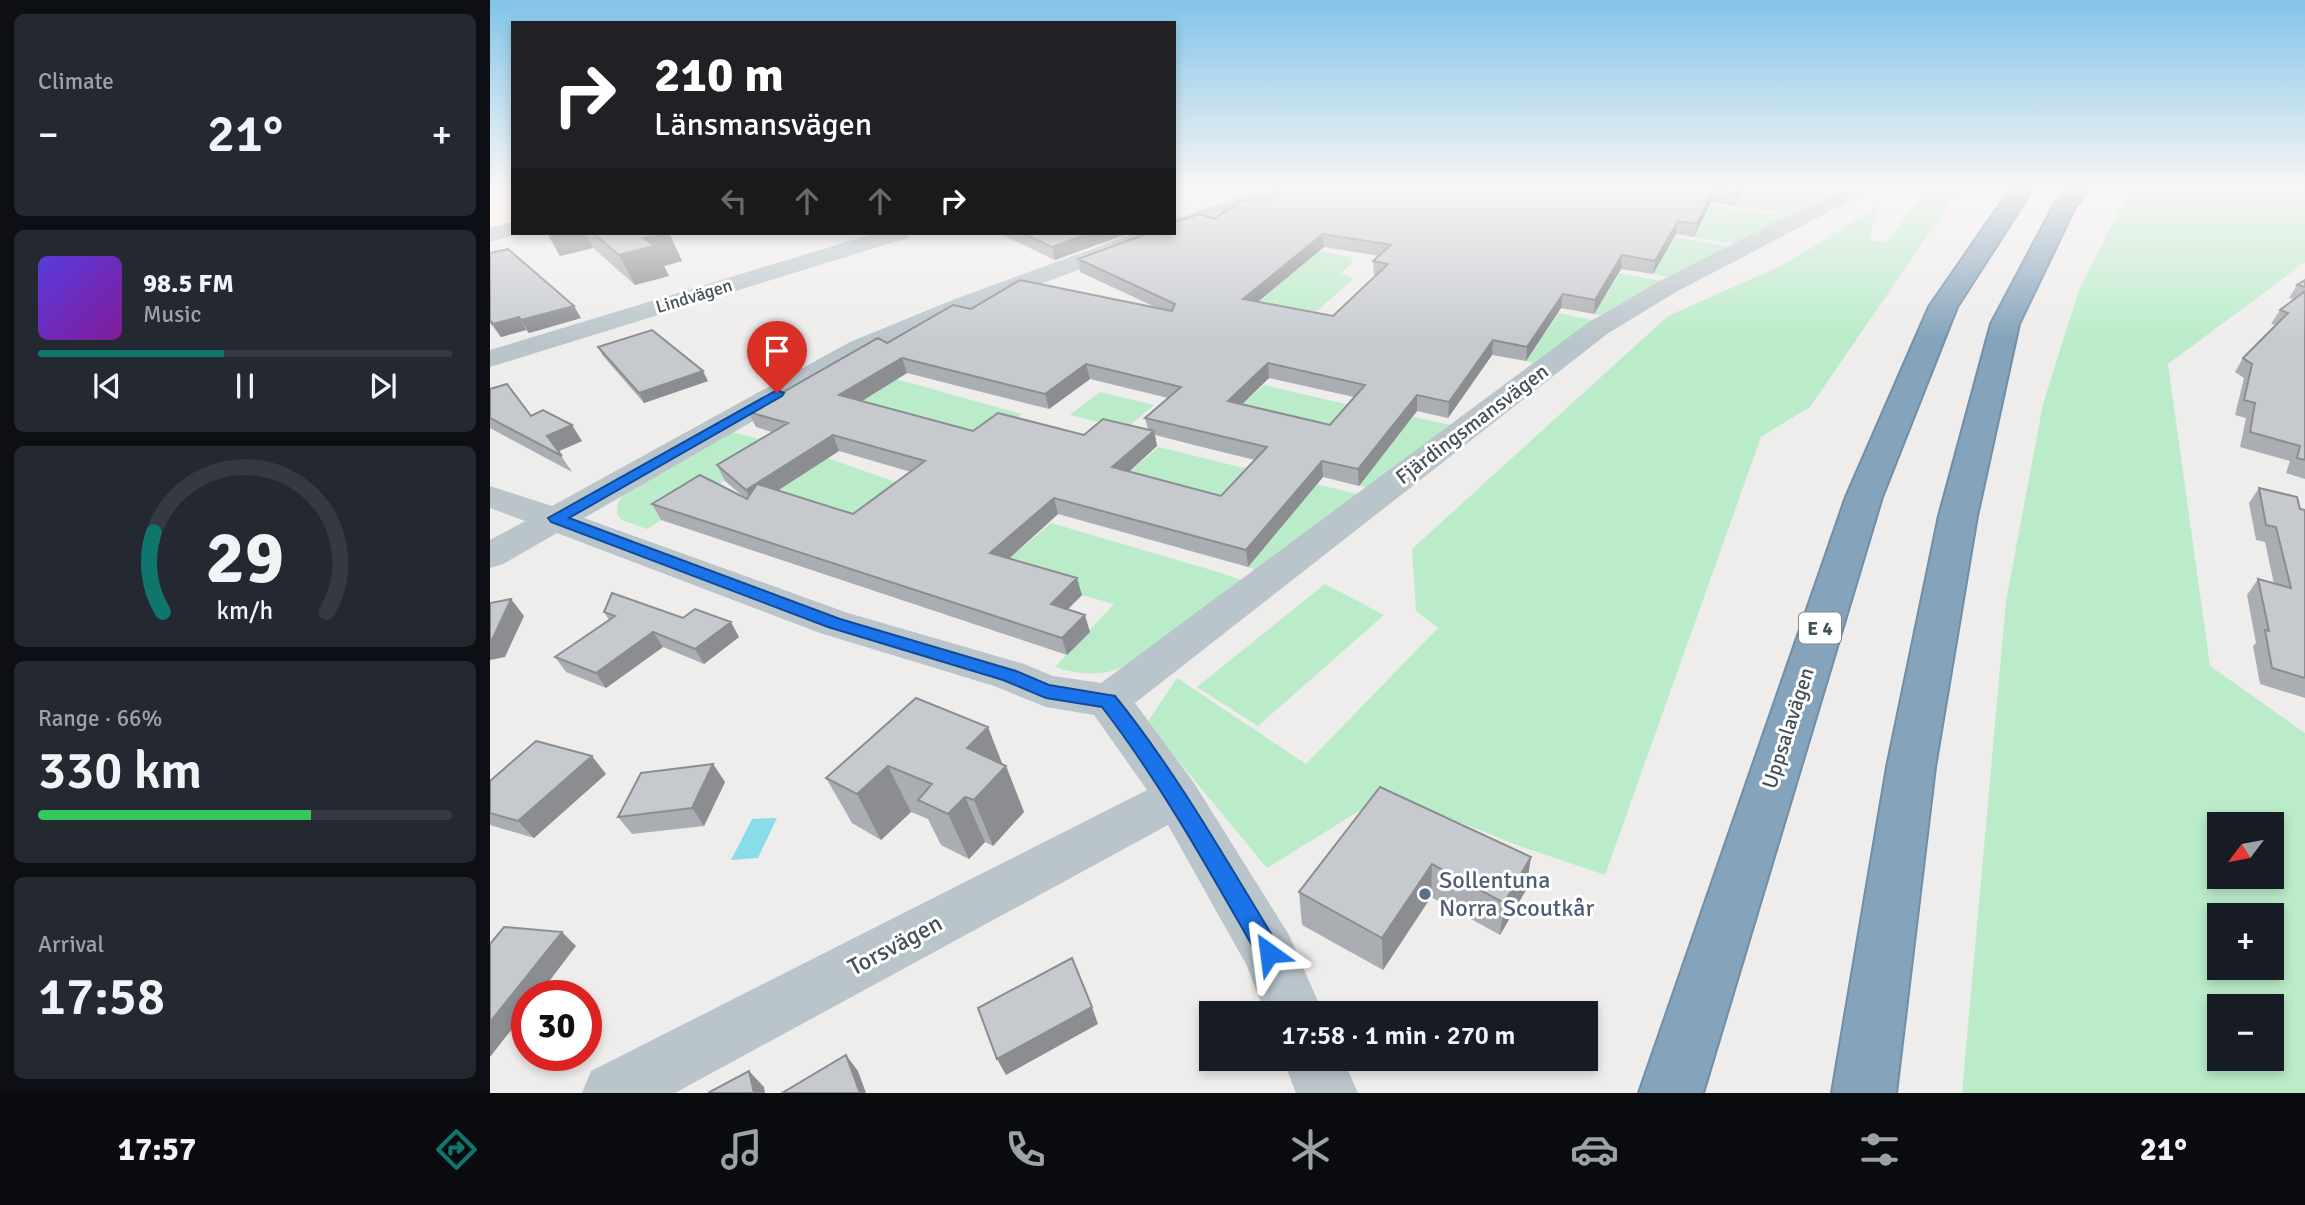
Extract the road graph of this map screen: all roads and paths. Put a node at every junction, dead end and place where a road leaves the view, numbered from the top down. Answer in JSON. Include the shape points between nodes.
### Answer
{"nodes":[{"id":1,"x":883,"y":238,"type":"edge"},
{"id":2,"x":1142,"y":238,"type":"edge"},
{"id":3,"x":1763,"y":238,"type":"edge"},
{"id":4,"x":1989,"y":238,"type":"edge"},
{"id":5,"x":2048,"y":238,"type":"edge"},
{"id":6,"x":490,"y":359,"type":"edge"},
{"id":7,"x":490,"y":496,"type":"edge"},
{"id":8,"x":556,"y":518,"type":"junction"},
{"id":9,"x":490,"y":556,"type":"edge"},
{"id":10,"x":1108,"y":701,"type":"junction"},
{"id":11,"x":1177,"y":797,"type":"junction"},
{"id":12,"x":1289,"y":1001,"type":"edge"},
{"id":13,"x":1318,"y":1071,"type":"edge"},
{"id":14,"x":613,"y":1093,"type":"edge"},
{"id":15,"x":1327,"y":1093,"type":"edge"},
{"id":16,"x":1671,"y":1093,"type":"edge"},
{"id":17,"x":1864,"y":1093,"type":"edge"}],
"edges":[{"from":1,"to":6,"type":"street","name":"Lindvägen"},
{"from":2,"to":8,"type":"street","via":[[860,348]]},
{"from":3,"to":10,"type":"street","name":"Fjärdingsmansvägen","via":[[1598,328]]},
{"from":4,"to":16,"type":"highway","name":"Uppsalavägen","number":"E 4","via":[[1943,307],[1864,497]]},
{"from":5,"to":17,"type":"highway","via":[[2005,324],[1958,516],[1911,767]]},
{"from":7,"to":8,"type":"street"},
{"from":8,"to":9,"type":"street"},
{"from":8,"to":10,"type":"street","via":[[834,623],[1009,675],[1046,691]]},
{"from":10,"to":11,"type":"street"},
{"from":11,"to":12,"type":"street","via":[[1269,953]]},
{"from":11,"to":14,"type":"street","name":"Torsvägen"},
{"from":13,"to":15,"type":"street"}]}
